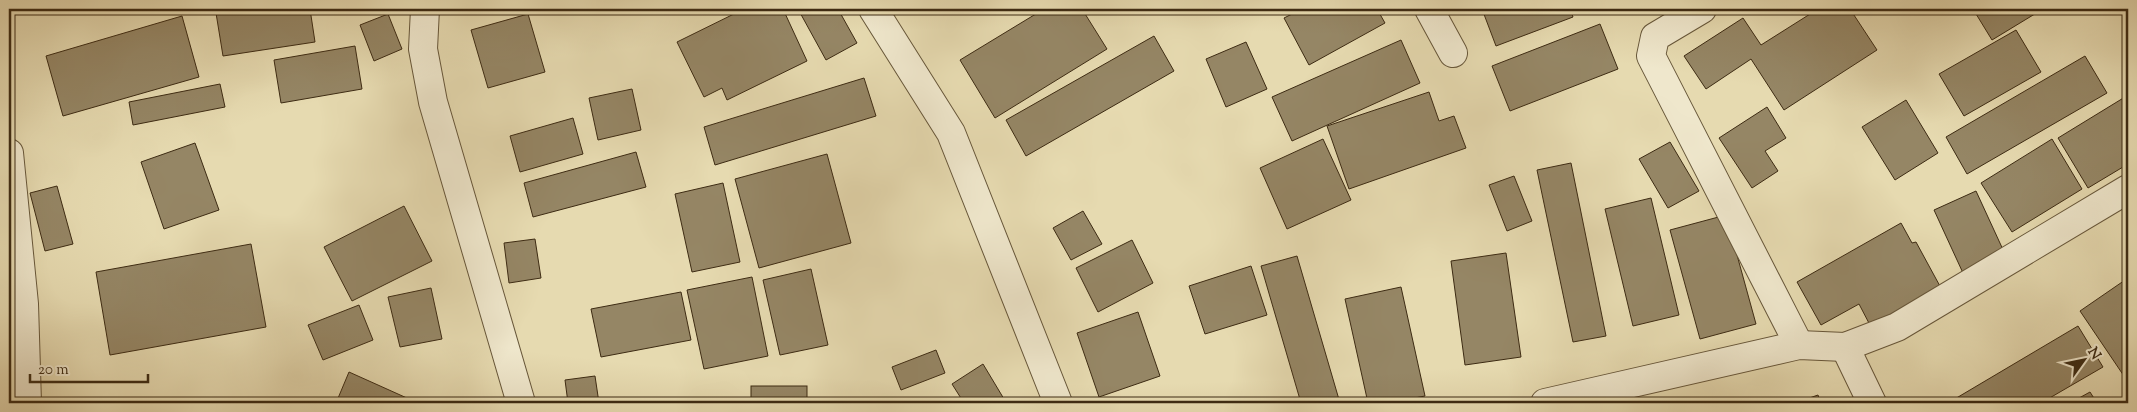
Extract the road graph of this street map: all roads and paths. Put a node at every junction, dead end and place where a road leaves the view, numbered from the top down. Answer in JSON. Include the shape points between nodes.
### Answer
{"nodes":[{"id":1,"x":425,"y":9,"type":"edge"},
{"id":2,"x":872,"y":9,"type":"edge"},
{"id":3,"x":1429,"y":9,"type":"edge"},
{"id":4,"x":1702,"y":9,"type":"edge"},
{"id":5,"x":1453,"y":53,"type":"dead end"},
{"id":6,"x":9,"y":153,"type":"edge"},
{"id":7,"x":2128,"y":190,"type":"edge"},
{"id":8,"x":1798,"y":345,"type":"junction"},
{"id":9,"x":1845,"y":347,"type":"junction"},
{"id":10,"x":1559,"y":401,"type":"edge"},
{"id":11,"x":27,"y":403,"type":"edge"},
{"id":12,"x":521,"y":403,"type":"edge"},
{"id":13,"x":1058,"y":403,"type":"edge"},
{"id":14,"x":1872,"y":403,"type":"edge"}],
"edges":[{"from":1,"to":12,"type":"street","via":[[423,49],[433,102]]},
{"from":2,"to":13,"type":"street","via":[[951,133]]},
{"from":3,"to":5,"type":"street"},
{"from":4,"to":8,"type":"street","via":[[1656,37],[1651,56]]},
{"from":6,"to":11,"type":"street","via":[[24,304]]},
{"from":7,"to":9,"type":"street","via":[[1897,327]]},
{"from":8,"to":9,"type":"street"},
{"from":8,"to":10,"type":"street"},
{"from":9,"to":14,"type":"street"}]}
